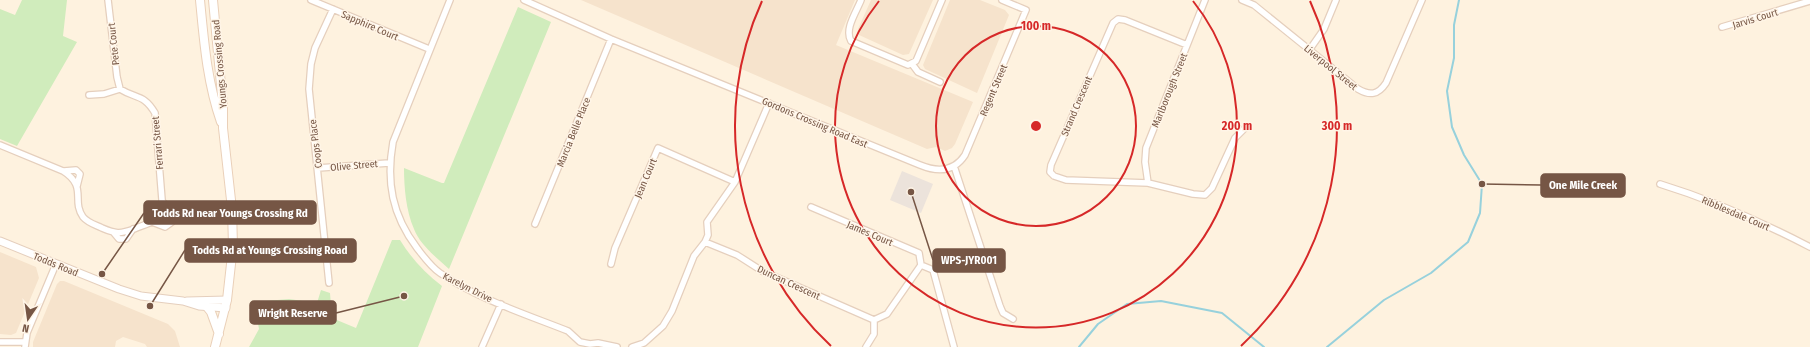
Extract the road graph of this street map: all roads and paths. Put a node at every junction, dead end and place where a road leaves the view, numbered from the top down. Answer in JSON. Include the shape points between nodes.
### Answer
{"nodes":[{"id":1,"x":108,"y":0,"type":"edge"},
{"id":2,"x":200,"y":0,"type":"edge"},
{"id":3,"x":213,"y":0,"type":"edge"},
{"id":4,"x":311,"y":0,"type":"edge"},
{"id":5,"x":450,"y":0,"type":"edge"},
{"id":6,"x":524,"y":0,"type":"edge"},
{"id":7,"x":861,"y":0,"type":"edge"},
{"id":8,"x":942,"y":0,"type":"edge"},
{"id":9,"x":1002,"y":0,"type":"edge"},
{"id":10,"x":1205,"y":0,"type":"edge"},
{"id":11,"x":1242,"y":0,"type":"edge"},
{"id":12,"x":1336,"y":0,"type":"edge"},
{"id":13,"x":1422,"y":0,"type":"edge"},
{"id":14,"x":1810,"y":1,"type":"edge"},
{"id":15,"x":1255,"y":2,"type":"edge"},
{"id":16,"x":333,"y":9,"type":"junction"},
{"id":17,"x":1722,"y":27,"type":"dead end"},
{"id":18,"x":611,"y":39,"type":"junction"},
{"id":19,"x":1187,"y":45,"type":"junction"},
{"id":20,"x":429,"y":49,"type":"junction"},
{"id":21,"x":1310,"y":49,"type":"junction"},
{"id":22,"x":912,"y":64,"type":"junction"},
{"id":23,"x":220,"y":73,"type":"junction"},
{"id":24,"x":209,"y":78,"type":"junction"},
{"id":25,"x":940,"y":82,"type":"dead end"},
{"id":26,"x":120,"y":88,"type":"junction"},
{"id":27,"x":89,"y":95,"type":"dead end"},
{"id":28,"x":769,"y":103,"type":"junction"},
{"id":29,"x":223,"y":128,"type":"junction"},
{"id":30,"x":1244,"y":128,"type":"dead end"},
{"id":31,"x":0,"y":145,"type":"edge"},
{"id":32,"x":389,"y":163,"type":"junction"},
{"id":33,"x":954,"y":166,"type":"junction"},
{"id":34,"x":318,"y":168,"type":"junction"},
{"id":35,"x":736,"y":182,"type":"junction"},
{"id":36,"x":1148,"y":183,"type":"junction"},
{"id":37,"x":1660,"y":184,"type":"dead end"},
{"id":38,"x":162,"y":200,"type":"junction"},
{"id":39,"x":811,"y":207,"type":"dead end"},
{"id":40,"x":152,"y":222,"type":"junction"},
{"id":41,"x":535,"y":224,"type":"dead end"},
{"id":42,"x":0,"y":241,"type":"edge"},
{"id":43,"x":706,"y":242,"type":"junction"},
{"id":44,"x":1810,"y":247,"type":"edge"},
{"id":45,"x":56,"y":264,"type":"junction"},
{"id":46,"x":611,"y":264,"type":"dead end"},
{"id":47,"x":922,"y":265,"type":"junction"},
{"id":48,"x":329,"y":283,"type":"dead end"},
{"id":49,"x":183,"y":301,"type":"junction"},
{"id":50,"x":226,"y":304,"type":"junction"},
{"id":51,"x":501,"y":304,"type":"junction"},
{"id":52,"x":206,"y":307,"type":"junction"},
{"id":53,"x":1013,"y":319,"type":"dead end"},
{"id":54,"x":874,"y":320,"type":"junction"},
{"id":55,"x":219,"y":334,"type":"junction"},
{"id":56,"x":0,"y":342,"type":"edge"},
{"id":57,"x":25,"y":344,"type":"edge"},
{"id":58,"x":215,"y":347,"type":"edge"},
{"id":59,"x":482,"y":347,"type":"edge"},
{"id":60,"x":617,"y":347,"type":"edge"},
{"id":61,"x":632,"y":347,"type":"edge"},
{"id":62,"x":866,"y":347,"type":"edge"},
{"id":63,"x":954,"y":347,"type":"edge"}],
"edges":[{"from":1,"to":26,"type":"street","name":"Pete Court","via":[[116,77]]},
{"from":2,"to":24,"type":"main road","name":"Youngs Crossing Road"},
{"from":3,"to":23,"type":"main road","name":"Youngs Crossing Road"},
{"from":4,"to":16,"type":"street","name":"Sapphire Court"},
{"from":5,"to":20,"type":"street","name":"Karelyn Drive"},
{"from":6,"to":18,"type":"street","name":"Gordons Crossing Road East"},
{"from":7,"to":22,"type":"street","via":[[849,30],[848,37],[852,43],[906,65]]},
{"from":8,"to":22,"type":"street","via":[[916,61]]},
{"from":9,"to":33,"type":"street","name":"Regent Street","via":[[1026,10],[968,150]]},
{"from":10,"to":19,"type":"street","name":"Marlborough Street"},
{"from":11,"to":15,"type":"street","name":"Liverpool Street"},
{"from":12,"to":21,"type":"street","via":[[1324,29]]},
{"from":13,"to":21,"type":"street","name":"Liverpool Street","via":[[1386,83],[1377,93],[1364,93]]},
{"from":14,"to":17,"type":"street","name":"Jarvis Court"},
{"from":15,"to":21,"type":"street","name":"Liverpool Street"},
{"from":16,"to":20,"type":"street","name":"Sapphire Court"},
{"from":16,"to":34,"type":"street","name":"Coops Place","via":[[315,48],[311,64],[309,89]]},
{"from":18,"to":28,"type":"street","name":"Gordons Crossing Road East"},
{"from":18,"to":41,"type":"street","name":"Marcia Belle Place"},
{"from":19,"to":36,"type":"street","name":"Marlborough Street","via":[[1146,148],[1144,162]]},
{"from":19,"to":36,"type":"street","name":"Strand Crescent","via":[[1125,20],[1118,19],[1113,23],[1051,165],[1050,172],[1054,176],[1066,180]]},
{"from":20,"to":32,"type":"street","name":"Karelyn Drive","via":[[393,142]]},
{"from":22,"to":25,"type":"street","via":[[918,72]]},
{"from":23,"to":24,"type":"main road","via":[[216,78]]},
{"from":23,"to":29,"type":"main road","name":"Youngs Crossing Road"},
{"from":24,"to":29,"type":"main road","name":"Youngs Crossing Road"},
{"from":26,"to":27,"type":"street","via":[[104,94]]},
{"from":26,"to":38,"type":"street","name":"Ferrari Street","via":[[149,103],[155,113]]},
{"from":28,"to":33,"type":"street","name":"Gordons Crossing Road East","via":[[926,168],[940,170]]},
{"from":28,"to":35,"type":"street"},
{"from":29,"to":50,"type":"main road","name":"Youngs Crossing Road","via":[[233,230],[232,265]]},
{"from":30,"to":36,"type":"street","via":[[1235,138],[1212,188],[1205,195]]},
{"from":31,"to":40,"type":"street","name":"Ferrari Street","via":[[63,171],[76,170],[80,174],[78,186],[83,217],[88,222],[114,233],[119,239],[126,239],[133,229]]},
{"from":32,"to":34,"type":"street","name":"Olive Street"},
{"from":32,"to":51,"type":"street","name":"Karelyn Drive","via":[[390,188],[396,211],[406,234],[422,255],[461,286]]},
{"from":33,"to":53,"type":"street","via":[[1000,306],[1003,313]]},
{"from":34,"to":48,"type":"street","name":"Coops Place"},
{"from":35,"to":43,"type":"street","via":[[707,222]]},
{"from":35,"to":46,"type":"street","name":"Jean Court","via":[[658,148],[615,248]]},
{"from":37,"to":44,"type":"street","name":"Ribblesdale Court","via":[[1685,191],[1761,222]]},
{"from":38,"to":40,"type":"street","name":"Ferrari Street","via":[[163,212]]},
{"from":38,"to":40,"type":"street","name":"Ferrari Street","via":[[173,214],[172,222],[165,227]]},
{"from":39,"to":47,"type":"street","name":"James Court","via":[[919,253]]},
{"from":42,"to":45,"type":"street","name":"Todds Road"},
{"from":43,"to":54,"type":"street","name":"Duncan Crescent","via":[[737,255],[762,271]]},
{"from":43,"to":61,"type":"street","via":[[694,256],[672,311],[663,326],[644,343]]},
{"from":45,"to":49,"type":"street","name":"Todds Road","via":[[141,296]]},
{"from":45,"to":57,"type":"street"},
{"from":47,"to":54,"type":"street","via":[[887,314]]},
{"from":47,"to":63,"type":"street","via":[[933,270]]},
{"from":49,"to":50,"type":"street","name":"Todds Road"},
{"from":49,"to":52,"type":"street","name":"Todds Road"},
{"from":50,"to":52,"type":"street","name":"Todds Road"},
{"from":50,"to":55,"type":"main road","name":"Youngs Crossing Road"},
{"from":51,"to":59,"type":"street"},
{"from":51,"to":60,"type":"street","name":"Karelyn Drive","via":[[568,331],[580,342]]},
{"from":52,"to":55,"type":"main road","via":[[211,312]]},
{"from":54,"to":62,"type":"street","via":[[874,334]]},
{"from":55,"to":58,"type":"main road","name":"Youngs Crossing Road"},
{"from":56,"to":57,"type":"street"}]}
